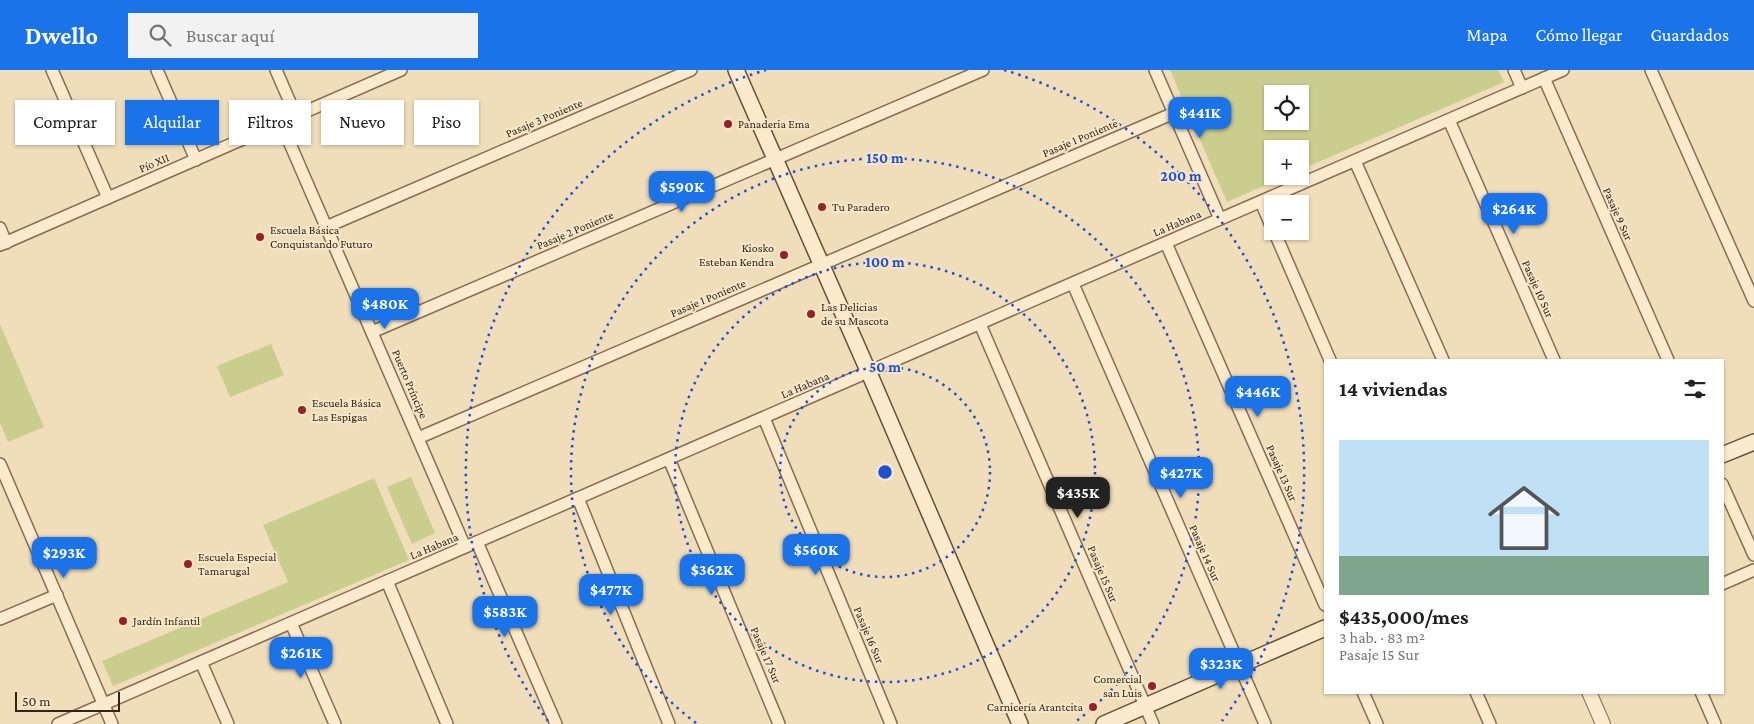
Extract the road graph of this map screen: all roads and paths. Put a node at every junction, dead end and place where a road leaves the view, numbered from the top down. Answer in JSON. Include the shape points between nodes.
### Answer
{"nodes":[{"id":1,"x":52,"y":70,"type":"edge"},
{"id":2,"x":157,"y":70,"type":"edge"},
{"id":3,"x":276,"y":70,"type":"edge"},
{"id":4,"x":401,"y":70,"type":"edge"},
{"id":5,"x":691,"y":70,"type":"edge"},
{"id":6,"x":736,"y":70,"type":"edge"},
{"id":7,"x":983,"y":70,"type":"edge"},
{"id":8,"x":1155,"y":70,"type":"edge"},
{"id":9,"x":1514,"y":70,"type":"edge"},
{"id":10,"x":1563,"y":70,"type":"edge"},
{"id":11,"x":1651,"y":70,"type":"edge"},
{"id":12,"x":383,"y":74,"type":"edge"},
{"id":13,"x":1544,"y":78,"type":"junction"},
{"id":14,"x":1522,"y":88,"type":"junction"},
{"id":15,"x":289,"y":100,"type":"edge"},
{"id":16,"x":311,"y":109,"type":"edge"},
{"id":17,"x":1174,"y":113,"type":"junction"},
{"id":18,"x":1449,"y":120,"type":"junction"},
{"id":19,"x":230,"y":145,"type":"edge"},
{"id":20,"x":291,"y":145,"type":"edge"},
{"id":21,"x":774,"y":159,"type":"junction"},
{"id":22,"x":196,"y":160,"type":"junction"},
{"id":23,"x":1355,"y":161,"type":"junction"},
{"id":24,"x":108,"y":198,"type":"junction"},
{"id":25,"x":1261,"y":202,"type":"junction"},
{"id":26,"x":1264,"y":209,"type":"edge"},
{"id":27,"x":1220,"y":219,"type":"junction"},
{"id":28,"x":326,"y":227,"type":"junction"},
{"id":29,"x":0,"y":228,"type":"edge"},
{"id":30,"x":1277,"y":240,"type":"edge"},
{"id":31,"x":1166,"y":243,"type":"junction"},
{"id":32,"x":3,"y":244,"type":"edge"},
{"id":33,"x":820,"y":265,"type":"junction"},
{"id":34,"x":1073,"y":284,"type":"junction"},
{"id":35,"x":1754,"y":301,"type":"edge"},
{"id":36,"x":980,"y":324,"type":"junction"},
{"id":37,"x":372,"y":332,"type":"junction"},
{"id":38,"x":1330,"y":359,"type":"edge"},
{"id":39,"x":1443,"y":359,"type":"edge"},
{"id":40,"x":1554,"y":359,"type":"edge"},
{"id":41,"x":1668,"y":359,"type":"edge"},
{"id":42,"x":869,"y":372,"type":"junction"},
{"id":43,"x":764,"y":418,"type":"junction"},
{"id":44,"x":418,"y":438,"type":"junction"},
{"id":45,"x":1754,"y":442,"type":"edge"},
{"id":46,"x":1724,"y":454,"type":"edge"},
{"id":47,"x":669,"y":459,"type":"junction"},
{"id":48,"x":0,"y":464,"type":"edge"},
{"id":49,"x":5,"y":488,"type":"edge"},
{"id":50,"x":1724,"y":488,"type":"edge"},
{"id":51,"x":578,"y":498,"type":"junction"},
{"id":52,"x":477,"y":542,"type":"junction"},
{"id":53,"x":465,"y":547,"type":"junction"},
{"id":54,"x":1754,"y":555,"type":"edge"},
{"id":55,"x":1754,"y":570,"type":"edge"},
{"id":56,"x":387,"y":581,"type":"junction"},
{"id":57,"x":1724,"y":583,"type":"edge"},
{"id":58,"x":57,"y":595,"type":"junction"},
{"id":59,"x":1324,"y":603,"type":"edge"},
{"id":60,"x":0,"y":619,"type":"edge"},
{"id":61,"x":291,"y":623,"type":"junction"},
{"id":62,"x":1324,"y":628,"type":"edge"},
{"id":63,"x":201,"y":662,"type":"junction"},
{"id":64,"x":1239,"y":666,"type":"junction"},
{"id":65,"x":1364,"y":694,"type":"edge"},
{"id":66,"x":1477,"y":694,"type":"edge"},
{"id":67,"x":1591,"y":694,"type":"edge"},
{"id":68,"x":1702,"y":694,"type":"edge"},
{"id":69,"x":104,"y":704,"type":"junction"},
{"id":70,"x":1145,"y":706,"type":"junction"},
{"id":71,"x":58,"y":724,"type":"edge"},
{"id":72,"x":112,"y":724,"type":"edge"},
{"id":73,"x":228,"y":724,"type":"edge"},
{"id":74,"x":336,"y":724,"type":"edge"},
{"id":75,"x":447,"y":724,"type":"edge"},
{"id":76,"x":556,"y":724,"type":"edge"},
{"id":77,"x":668,"y":724,"type":"edge"},
{"id":78,"x":779,"y":724,"type":"edge"},
{"id":79,"x":892,"y":724,"type":"edge"},
{"id":80,"x":1020,"y":724,"type":"edge"},
{"id":81,"x":1104,"y":724,"type":"edge"},
{"id":82,"x":1153,"y":724,"type":"edge"},
{"id":83,"x":1265,"y":724,"type":"edge"},
{"id":84,"x":1377,"y":724,"type":"edge"},
{"id":85,"x":1490,"y":724,"type":"edge"},
{"id":86,"x":1603,"y":724,"type":"edge"},
{"id":87,"x":1715,"y":724,"type":"edge"}],
"edges":[{"from":1,"to":24,"type":"street"},
{"from":2,"to":22,"type":"street"},
{"from":3,"to":15,"type":"street"},
{"from":4,"to":12,"type":"street","name":"Pío XII"},
{"from":5,"to":28,"type":"street","name":"Pasaje 3 Poniente"},
{"from":6,"to":21,"type":"main road"},
{"from":7,"to":21,"type":"street","name":"Pasaje 2 Poniente"},
{"from":8,"to":17,"type":"street"},
{"from":9,"to":14,"type":"street"},
{"from":10,"to":13,"type":"street","name":"La Habana"},
{"from":11,"to":35,"type":"street"},
{"from":12,"to":16,"type":"street","name":"Pío XII"},
{"from":13,"to":14,"type":"street","name":"La Habana"},
{"from":13,"to":41,"type":"street","name":"Pasaje 9 Sur"},
{"from":14,"to":18,"type":"street","name":"La Habana"},
{"from":17,"to":27,"type":"street"},
{"from":17,"to":33,"type":"street","name":"Pasaje 1 Poniente"},
{"from":18,"to":23,"type":"street","name":"La Habana"},
{"from":18,"to":40,"type":"street","name":"Pasaje 10 Sur"},
{"from":19,"to":22,"type":"street","name":"Pío XII"},
{"from":20,"to":28,"type":"street","name":"Puerto Príncipe"},
{"from":21,"to":33,"type":"main road"},
{"from":21,"to":37,"type":"street","name":"Pasaje 2 Poniente"},
{"from":22,"to":24,"type":"street","name":"Pío XII"},
{"from":23,"to":25,"type":"street","name":"La Habana"},
{"from":23,"to":39,"type":"street"},
{"from":24,"to":32,"type":"street","name":"Pío XII"},
{"from":25,"to":26,"type":"street"},
{"from":25,"to":27,"type":"street","name":"La Habana"},
{"from":27,"to":31,"type":"street","name":"La Habana"},
{"from":28,"to":37,"type":"street","name":"Puerto Príncipe"},
{"from":29,"to":32,"type":"street"},
{"from":30,"to":38,"type":"street"},
{"from":31,"to":34,"type":"street","name":"La Habana"},
{"from":31,"to":59,"type":"street","name":"Pasaje 13 Sur"},
{"from":33,"to":42,"type":"main road"},
{"from":33,"to":44,"type":"street","name":"Pasaje 1 Poniente"},
{"from":34,"to":36,"type":"street","name":"La Habana"},
{"from":34,"to":64,"type":"street","name":"Pasaje 14 Sur"},
{"from":36,"to":42,"type":"street","name":"La Habana"},
{"from":36,"to":70,"type":"street","name":"Pasaje 15 Sur"},
{"from":37,"to":44,"type":"street","name":"Puerto Príncipe"},
{"from":42,"to":43,"type":"street","name":"La Habana"},
{"from":42,"to":80,"type":"main road"},
{"from":43,"to":47,"type":"street","name":"La Habana"},
{"from":43,"to":79,"type":"street","name":"Pasaje 16 Sur"},
{"from":44,"to":53,"type":"street","name":"Puerto Príncipe"},
{"from":45,"to":46,"type":"main road"},
{"from":47,"to":51,"type":"street","name":"La Habana"},
{"from":47,"to":78,"type":"street","name":"Pasaje 17 Sur"},
{"from":48,"to":49,"type":"street"},
{"from":49,"to":58,"type":"street"},
{"from":50,"to":54,"type":"street"},
{"from":51,"to":52,"type":"street","name":"La Habana"},
{"from":51,"to":77,"type":"street"},
{"from":52,"to":53,"type":"street","name":"La Habana"},
{"from":52,"to":76,"type":"street"},
{"from":53,"to":56,"type":"street","name":"La Habana"},
{"from":55,"to":57,"type":"street"},
{"from":56,"to":61,"type":"street","name":"La Habana"},
{"from":56,"to":75,"type":"street"},
{"from":58,"to":60,"type":"street"},
{"from":58,"to":69,"type":"street"},
{"from":61,"to":63,"type":"street","name":"La Habana"},
{"from":61,"to":74,"type":"street"},
{"from":62,"to":64,"type":"main road"},
{"from":63,"to":69,"type":"street","name":"La Habana"},
{"from":63,"to":73,"type":"street"},
{"from":64,"to":70,"type":"main road"},
{"from":64,"to":83,"type":"street","name":"Pasaje 14 Sur"},
{"from":65,"to":84,"type":"street"},
{"from":66,"to":85,"type":"street"},
{"from":67,"to":86,"type":"street"},
{"from":68,"to":87,"type":"street"},
{"from":69,"to":71,"type":"street","name":"La Habana"},
{"from":69,"to":72,"type":"street"},
{"from":70,"to":81,"type":"main road"},
{"from":70,"to":82,"type":"street","name":"Pasaje 15 Sur"}]}
